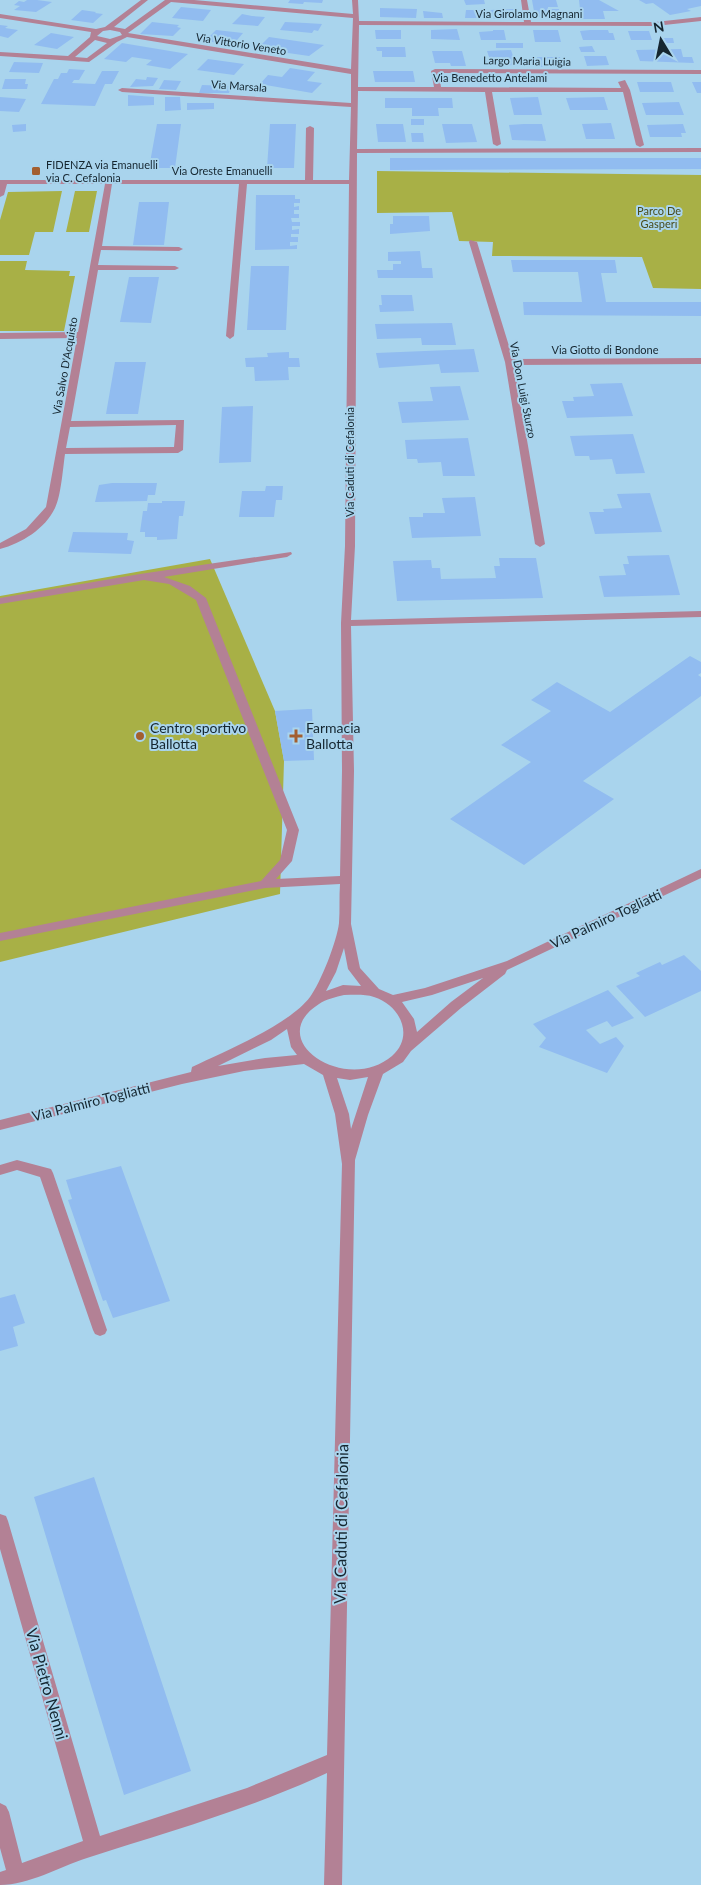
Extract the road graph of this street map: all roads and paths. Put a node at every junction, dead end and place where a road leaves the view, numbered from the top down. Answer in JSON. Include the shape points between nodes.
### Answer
{"nodes":[{"id":1,"x":145,"y":0,"type":"edge"},
{"id":2,"x":170,"y":0,"type":"edge"},
{"id":3,"x":355,"y":0,"type":"edge"},
{"id":4,"x":524,"y":0,"type":"edge"},
{"id":5,"x":0,"y":16,"type":"edge"},
{"id":6,"x":356,"y":19,"type":"junction"},
{"id":7,"x":701,"y":19,"type":"edge"},
{"id":8,"x":528,"y":24,"type":"junction"},
{"id":9,"x":106,"y":29,"type":"junction"},
{"id":10,"x":95,"y":34,"type":"junction"},
{"id":11,"x":125,"y":34,"type":"junction"},
{"id":12,"x":114,"y":41,"type":"junction"},
{"id":13,"x":0,"y":54,"type":"edge"},
{"id":14,"x":70,"y":58,"type":"junction"},
{"id":15,"x":354,"y":72,"type":"junction"},
{"id":16,"x":701,"y":72,"type":"edge"},
{"id":17,"x":618,"y":73,"type":"junction"},
{"id":18,"x":438,"y":88,"type":"junction"},
{"id":19,"x":354,"y":89,"type":"junction"},
{"id":20,"x":488,"y":89,"type":"junction"},
{"id":21,"x":122,"y":90,"type":"dead end"},
{"id":22,"x":626,"y":90,"type":"junction"},
{"id":23,"x":354,"y":105,"type":"junction"},
{"id":24,"x":310,"y":128,"type":"dead end"},
{"id":25,"x":497,"y":144,"type":"dead end"},
{"id":26,"x":640,"y":144,"type":"dead end"},
{"id":27,"x":701,"y":150,"type":"edge"},
{"id":28,"x":353,"y":151,"type":"junction"},
{"id":29,"x":2,"y":182,"type":"edge"},
{"id":30,"x":109,"y":182,"type":"junction"},
{"id":31,"x":244,"y":182,"type":"junction"},
{"id":32,"x":310,"y":182,"type":"junction"},
{"id":33,"x":353,"y":182,"type":"junction"},
{"id":34,"x":0,"y":195,"type":"edge"},
{"id":35,"x":473,"y":242,"type":"dead end"},
{"id":36,"x":97,"y":248,"type":"junction"},
{"id":37,"x":179,"y":249,"type":"dead end"},
{"id":38,"x":94,"y":267,"type":"junction"},
{"id":39,"x":175,"y":268,"type":"dead end"},
{"id":40,"x":82,"y":335,"type":"junction"},
{"id":41,"x":0,"y":336,"type":"edge"},
{"id":42,"x":230,"y":336,"type":"dead end"},
{"id":43,"x":701,"y":361,"type":"edge"},
{"id":44,"x":508,"y":362,"type":"junction"},
{"id":45,"x":66,"y":424,"type":"junction"},
{"id":46,"x":61,"y":451,"type":"junction"},
{"id":47,"x":540,"y":544,"type":"dead end"},
{"id":48,"x":0,"y":546,"type":"edge"},
{"id":49,"x":287,"y":554,"type":"dead end"},
{"id":50,"x":140,"y":578,"type":"junction"},
{"id":51,"x":0,"y":601,"type":"edge"},
{"id":52,"x":701,"y":614,"type":"edge"},
{"id":53,"x":346,"y":623,"type":"junction"},
{"id":54,"x":701,"y":873,"type":"edge"},
{"id":55,"x":346,"y":880,"type":"junction"},
{"id":56,"x":266,"y":884,"type":"junction"},
{"id":57,"x":345,"y":924,"type":"junction"},
{"id":58,"x":0,"y":937,"type":"edge"},
{"id":59,"x":511,"y":964,"type":"junction"},
{"id":60,"x":374,"y":992,"type":"junction"},
{"id":61,"x":314,"y":999,"type":"junction"},
{"id":62,"x":392,"y":1000,"type":"junction"},
{"id":63,"x":298,"y":1015,"type":"junction"},
{"id":64,"x":406,"y":1049,"type":"junction"},
{"id":65,"x":307,"y":1060,"type":"junction"},
{"id":66,"x":377,"y":1071,"type":"junction"},
{"id":67,"x":329,"y":1072,"type":"junction"},
{"id":68,"x":182,"y":1078,"type":"junction"},
{"id":69,"x":0,"y":1125,"type":"edge"},
{"id":70,"x":349,"y":1164,"type":"junction"},
{"id":71,"x":0,"y":1170,"type":"edge"},
{"id":72,"x":100,"y":1330,"type":"dead end"},
{"id":73,"x":0,"y":1521,"type":"edge"},
{"id":74,"x":335,"y":1760,"type":"junction"},
{"id":75,"x":0,"y":1812,"type":"edge"},
{"id":76,"x":94,"y":1847,"type":"junction"},
{"id":77,"x":8,"y":1878,"type":"edge"},
{"id":78,"x":334,"y":1885,"type":"edge"}],
"edges":[{"from":1,"to":9,"type":"street"},
{"from":2,"to":6,"type":"street","name":"Via Girolamo Magnani"},
{"from":2,"to":11,"type":"street"},
{"from":3,"to":6,"type":"street","name":"Via Caduti di Cefalonia"},
{"from":4,"to":8,"type":"street"},
{"from":5,"to":10,"type":"street"},
{"from":6,"to":8,"type":"street","name":"Via Girolamo Magnani"},
{"from":6,"to":15,"type":"street","name":"Via Caduti di Cefalonia"},
{"from":7,"to":8,"type":"street","name":"Via Girolamo Magnani","via":[[655,24]]},
{"from":9,"to":10,"type":"street"},
{"from":9,"to":11,"type":"street","name":"Via Vittorio Veneto","via":[[119,29]]},
{"from":10,"to":12,"type":"street","via":[[104,41]]},
{"from":10,"to":14,"type":"street"},
{"from":11,"to":12,"type":"street"},
{"from":11,"to":15,"type":"street","name":"Via Vittorio Veneto"},
{"from":12,"to":14,"type":"street","via":[[89,60]]},
{"from":13,"to":14,"type":"street"},
{"from":15,"to":19,"type":"street","name":"Via Caduti di Cefalonia"},
{"from":16,"to":17,"type":"street"},
{"from":17,"to":18,"type":"street","name":"Largo Maria Luigia","via":[[435,71]]},
{"from":17,"to":22,"type":"street"},
{"from":18,"to":19,"type":"street","name":"Via Benedetto Antelami"},
{"from":18,"to":20,"type":"street","name":"Via Benedetto Antelami"},
{"from":19,"to":23,"type":"street","name":"Via Caduti di Cefalonia"},
{"from":20,"to":22,"type":"street","name":"Via Benedetto Antelami"},
{"from":20,"to":25,"type":"street"},
{"from":21,"to":23,"type":"street","name":"Via Marsala"},
{"from":22,"to":26,"type":"street"},
{"from":23,"to":28,"type":"street","name":"Via Caduti di Cefalonia"},
{"from":24,"to":32,"type":"street"},
{"from":27,"to":28,"type":"street"},
{"from":28,"to":33,"type":"street","name":"Via Caduti di Cefalonia"},
{"from":29,"to":30,"type":"street","name":"Via Oreste Emanuelli"},
{"from":29,"to":34,"type":"street"},
{"from":30,"to":31,"type":"street","name":"Via Oreste Emanuelli"},
{"from":30,"to":36,"type":"street","name":"Via Salvo D'Acquisto"},
{"from":31,"to":32,"type":"street","name":"Via Oreste Emanuelli"},
{"from":31,"to":42,"type":"street"},
{"from":32,"to":33,"type":"street","name":"Via Oreste Emanuelli"},
{"from":33,"to":53,"type":"street","name":"Via Caduti di Cefalonia","via":[[350,546]]},
{"from":35,"to":44,"type":"street","name":"Via Don Luigi Sturzo"},
{"from":36,"to":37,"type":"street"},
{"from":36,"to":38,"type":"street","name":"Via Salvo D'Acquisto"},
{"from":38,"to":39,"type":"street"},
{"from":38,"to":40,"type":"street","name":"Via Salvo D'Acquisto"},
{"from":40,"to":41,"type":"street"},
{"from":40,"to":45,"type":"street","name":"Via Salvo D'Acquisto"},
{"from":43,"to":44,"type":"street","name":"Via Giotto di Bondone"},
{"from":44,"to":47,"type":"street","name":"Via Don Luigi Sturzo"},
{"from":45,"to":46,"type":"street","name":"Via Salvo D'Acquisto"},
{"from":45,"to":46,"type":"street","via":[[181,422],[178,450]]},
{"from":46,"to":48,"type":"street","name":"Via Salvo D'Acquisto","via":[[51,507],[40,523],[18,540]]},
{"from":49,"to":50,"type":"street"},
{"from":50,"to":51,"type":"street"},
{"from":50,"to":56,"type":"street","via":[[184,585],[201,598],[294,830],[286,861]]},
{"from":52,"to":53,"type":"street"},
{"from":53,"to":55,"type":"street","name":"Via Caduti di Cefalonia"},
{"from":54,"to":59,"type":"street","name":"Via Palmiro Togliatti"},
{"from":55,"to":56,"type":"street"},
{"from":55,"to":57,"type":"street","name":"Via Caduti di Cefalonia"},
{"from":56,"to":58,"type":"street"},
{"from":57,"to":60,"type":"street","name":"Via Caduti di Cefalonia","via":[[354,970]]},
{"from":57,"to":61,"type":"street","name":"Via Caduti di Cefalonia","via":[[330,972]]},
{"from":59,"to":62,"type":"street","name":"Via Palmiro Togliatti"},
{"from":59,"to":64,"type":"street","name":"Via Palmiro Togliatti","via":[[456,1005]]},
{"from":60,"to":61,"type":"street","name":"Via Palmiro Togliatti","via":[[343,990]]},
{"from":60,"to":62,"type":"street","name":"Via Palmiro Togliatti"},
{"from":61,"to":63,"type":"street","name":"Via Palmiro Togliatti"},
{"from":62,"to":64,"type":"street","name":"Via Palmiro Togliatti","via":[[410,1022],[411,1036]]},
{"from":63,"to":65,"type":"street","via":[[294,1038]]},
{"from":63,"to":68,"type":"street","name":"Via Palmiro Togliatti","via":[[266,1037]]},
{"from":64,"to":66,"type":"street","name":"Via Palmiro Togliatti","via":[[394,1062]]},
{"from":65,"to":67,"type":"street","name":"Via Palmiro Togliatti"},
{"from":65,"to":68,"type":"street","name":"Via Palmiro Togliatti","via":[[272,1060]]},
{"from":66,"to":67,"type":"street","name":"Via Palmiro Togliatti"},
{"from":66,"to":70,"type":"street","name":"Via Caduti di Cefalonia","via":[[361,1115]]},
{"from":67,"to":70,"type":"street","name":"Via Caduti di Cefalonia","via":[[342,1114]]},
{"from":68,"to":69,"type":"street","name":"Via Palmiro Togliatti"},
{"from":70,"to":74,"type":"street","name":"Via Caduti di Cefalonia"},
{"from":71,"to":72,"type":"street","via":[[17,1165],[46,1173]]},
{"from":73,"to":76,"type":"street","name":"Via Pietro Nenni"},
{"from":74,"to":76,"type":"street","via":[[231,1804]]},
{"from":74,"to":78,"type":"street","name":"Via Caduti di Cefalonia"},
{"from":75,"to":77,"type":"street"},
{"from":76,"to":77,"type":"street"}]}
